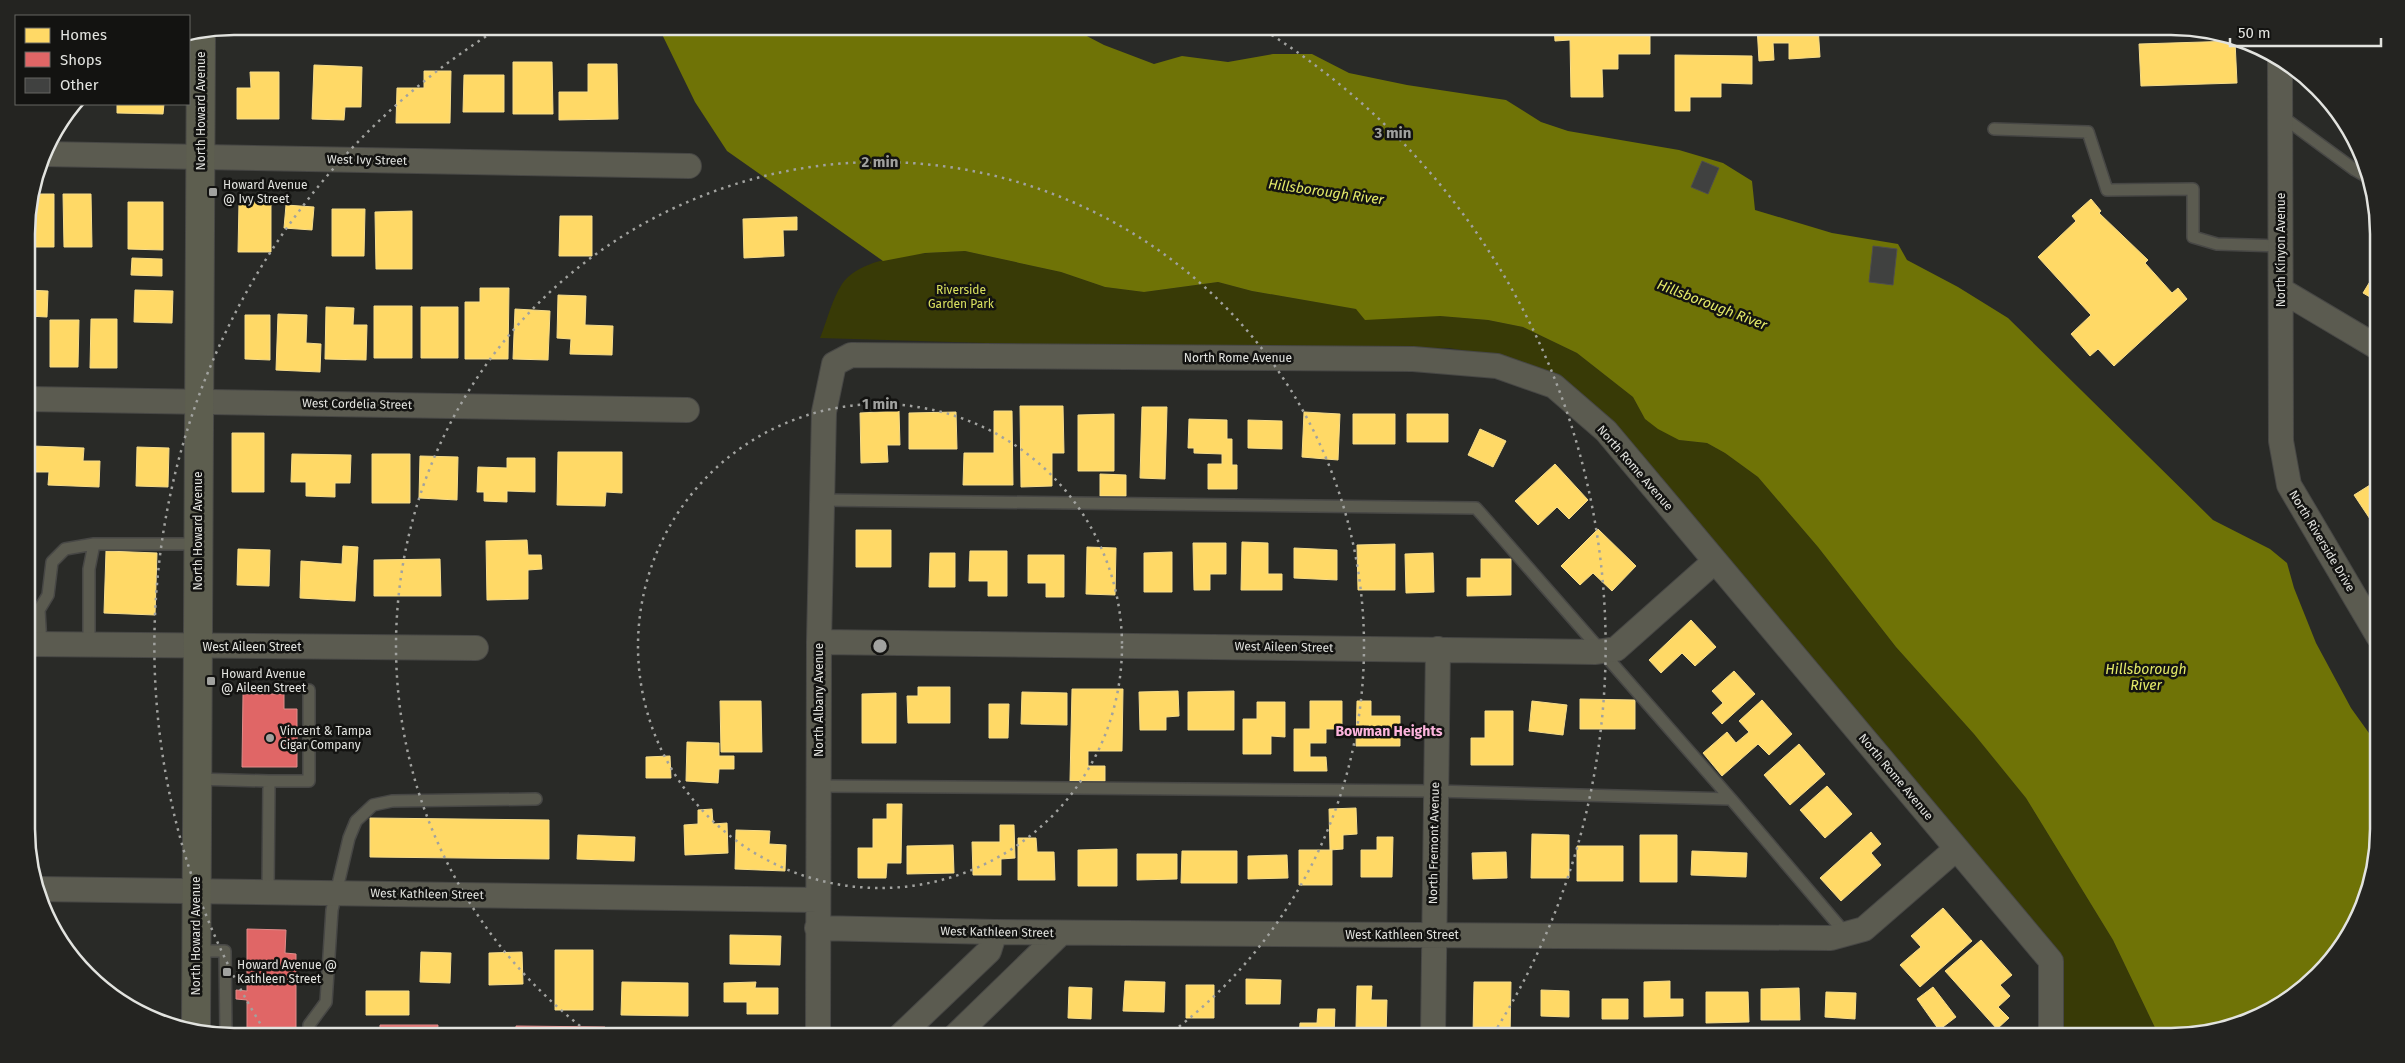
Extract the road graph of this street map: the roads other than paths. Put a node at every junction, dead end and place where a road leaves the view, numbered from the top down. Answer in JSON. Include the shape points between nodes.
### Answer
{"nodes":[{"id":1,"x":201,"y":38,"type":"edge"},
{"id":2,"x":2280,"y":67,"type":"edge"},
{"id":3,"x":2280,"y":115,"type":"junction"},
{"id":4,"x":1994,"y":129,"type":"dead end"},
{"id":5,"x":52,"y":154,"type":"edge"},
{"id":6,"x":200,"y":156,"type":"junction"},
{"id":7,"x":689,"y":166,"type":"dead end"},
{"id":8,"x":2360,"y":173,"type":"edge"},
{"id":9,"x":2281,"y":246,"type":"junction"},
{"id":10,"x":2281,"y":290,"type":"junction"},
{"id":11,"x":2370,"y":344,"type":"edge"},
{"id":12,"x":834,"y":364,"type":"joint"},
{"id":13,"x":35,"y":399,"type":"edge"},
{"id":14,"x":199,"y":401,"type":"junction"},
{"id":15,"x":687,"y":410,"type":"dead end"},
{"id":16,"x":2281,"y":441,"type":"joint"},
{"id":17,"x":822,"y":500,"type":"junction"},
{"id":18,"x":94,"y":544,"type":"junction"},
{"id":19,"x":198,"y":544,"type":"junction"},
{"id":20,"x":1715,"y":562,"type":"junction"},
{"id":21,"x":2370,"y":622,"type":"edge"},
{"id":22,"x":35,"y":638,"type":"edge"},
{"id":23,"x":819,"y":642,"type":"junction"},
{"id":24,"x":35,"y":645,"type":"edge"},
{"id":25,"x":89,"y":645,"type":"junction"},
{"id":26,"x":197,"y":646,"type":"junction"},
{"id":27,"x":476,"y":648,"type":"dead end"},
{"id":28,"x":1438,"y":649,"type":"junction"},
{"id":29,"x":1603,"y":651,"type":"junction"},
{"id":30,"x":309,"y":690,"type":"dead end"},
{"id":31,"x":196,"y":779,"type":"junction"},
{"id":32,"x":269,"y":781,"type":"junction"},
{"id":33,"x":818,"y":786,"type":"junction"},
{"id":34,"x":1435,"y":792,"type":"junction"},
{"id":35,"x":536,"y":799,"type":"dead end"},
{"id":36,"x":1731,"y":799,"type":"junction"},
{"id":37,"x":1956,"y":849,"type":"junction"},
{"id":38,"x":45,"y":889,"type":"edge"},
{"id":39,"x":196,"y":891,"type":"junction"},
{"id":40,"x":268,"y":892,"type":"junction"},
{"id":41,"x":337,"y":893,"type":"junction"},
{"id":42,"x":818,"y":900,"type":"junction"},
{"id":43,"x":817,"y":928,"type":"junction"},
{"id":44,"x":995,"y":932,"type":"junction"},
{"id":45,"x":1061,"y":933,"type":"junction"},
{"id":46,"x":1846,"y":934,"type":"junction"},
{"id":47,"x":1432,"y":935,"type":"junction"},
{"id":48,"x":196,"y":951,"type":"junction"},
{"id":49,"x":196,"y":1024,"type":"edge"},
{"id":50,"x":226,"y":1028,"type":"edge"},
{"id":51,"x":309,"y":1028,"type":"edge"},
{"id":52,"x":818,"y":1028,"type":"edge"},
{"id":53,"x":909,"y":1028,"type":"edge"},
{"id":54,"x":963,"y":1028,"type":"edge"},
{"id":55,"x":1433,"y":1028,"type":"edge"},
{"id":56,"x":2051,"y":1028,"type":"edge"}],
"edges":[{"from":1,"to":6,"type":"main road","name":"North Howard Avenue"},
{"from":2,"to":3,"type":"street","name":"North Kinyon Avenue"},
{"from":3,"to":8,"type":"lane"},
{"from":3,"to":9,"type":"street","name":"North Kinyon Avenue"},
{"from":4,"to":9,"type":"lane","via":[[2088,132],[2106,190],[2193,189],[2193,237],[2217,244]]},
{"from":5,"to":6,"type":"street","name":"West Ivy Street"},
{"from":6,"to":7,"type":"street","name":"West Ivy Street"},
{"from":6,"to":14,"type":"main road","name":"North Howard Avenue"},
{"from":9,"to":10,"type":"street","name":"North Kinyon Avenue"},
{"from":10,"to":11,"type":"street"},
{"from":10,"to":16,"type":"street","name":"North Kinyon Avenue"},
{"from":12,"to":17,"type":"street","name":"North Albany Avenue","via":[[824,412]]},
{"from":12,"to":20,"type":"street","name":"North Rome Avenue","via":[[851,355],[1413,359],[1497,366],[1554,386],[1606,431]]},
{"from":13,"to":14,"type":"street","name":"West Cordelia Street"},
{"from":14,"to":15,"type":"street","name":"West Cordelia Street"},
{"from":14,"to":19,"type":"main road","name":"North Howard Avenue"},
{"from":16,"to":21,"type":"street","name":"North Riverside Drive","via":[[2289,485]]},
{"from":17,"to":23,"type":"street","name":"North Albany Avenue"},
{"from":17,"to":29,"type":"lane","via":[[1476,508]]},
{"from":18,"to":19,"type":"lane"},
{"from":18,"to":22,"type":"lane","via":[[65,549],[52,562],[48,595],[39,610]]},
{"from":18,"to":25,"type":"lane","via":[[89,569]]},
{"from":19,"to":26,"type":"main road","name":"North Howard Avenue"},
{"from":20,"to":29,"type":"street","name":"West Aileen Street","via":[[1616,649]]},
{"from":20,"to":37,"type":"street","name":"North Rome Avenue"},
{"from":23,"to":28,"type":"street","name":"West Aileen Street"},
{"from":23,"to":33,"type":"street","name":"North Albany Avenue"},
{"from":24,"to":25,"type":"street","name":"West Aileen Street"},
{"from":25,"to":26,"type":"street","name":"West Aileen Street"},
{"from":26,"to":27,"type":"street","name":"West Aileen Street"},
{"from":26,"to":31,"type":"main road","name":"North Howard Avenue"},
{"from":28,"to":29,"type":"street","name":"West Aileen Street"},
{"from":28,"to":34,"type":"street","name":"North Fremont Avenue"},
{"from":29,"to":36,"type":"lane"},
{"from":30,"to":32,"type":"lane","via":[[309,781]]},
{"from":31,"to":32,"type":"lane"},
{"from":31,"to":39,"type":"main road","name":"North Howard Avenue"},
{"from":32,"to":40,"type":"lane"},
{"from":33,"to":34,"type":"lane"},
{"from":33,"to":42,"type":"street","name":"North Albany Avenue"},
{"from":34,"to":36,"type":"lane"},
{"from":34,"to":47,"type":"street","name":"North Fremont Avenue"},
{"from":35,"to":41,"type":"lane","via":[[392,800],[373,805],[356,821]]},
{"from":36,"to":46,"type":"lane"},
{"from":37,"to":46,"type":"street","name":"West Kathleen Street","via":[[1864,929]]},
{"from":37,"to":56,"type":"street","name":"North Rome Avenue","via":[[2050,961]]},
{"from":38,"to":39,"type":"street","name":"West Kathleen Street"},
{"from":39,"to":40,"type":"street","name":"West Kathleen Street"},
{"from":39,"to":48,"type":"main road","name":"North Howard Avenue"},
{"from":40,"to":41,"type":"street","name":"West Kathleen Street"},
{"from":41,"to":42,"type":"street","name":"West Kathleen Street"},
{"from":41,"to":51,"type":"lane","via":[[332,910],[326,1002]]},
{"from":42,"to":43,"type":"street","name":"North Albany Avenue"},
{"from":43,"to":44,"type":"street","name":"West Kathleen Street"},
{"from":43,"to":52,"type":"street","name":"North Albany Avenue"},
{"from":44,"to":45,"type":"street","name":"West Kathleen Street"},
{"from":44,"to":53,"type":"street","via":[[990,951]]},
{"from":45,"to":47,"type":"street","name":"West Kathleen Street"},
{"from":45,"to":54,"type":"street"},
{"from":46,"to":47,"type":"street","name":"West Kathleen Street","via":[[1831,938]]},
{"from":47,"to":55,"type":"street","name":"North Fremont Avenue"},
{"from":48,"to":49,"type":"main road","name":"North Howard Avenue"},
{"from":48,"to":50,"type":"lane","via":[[225,951]]}]}
